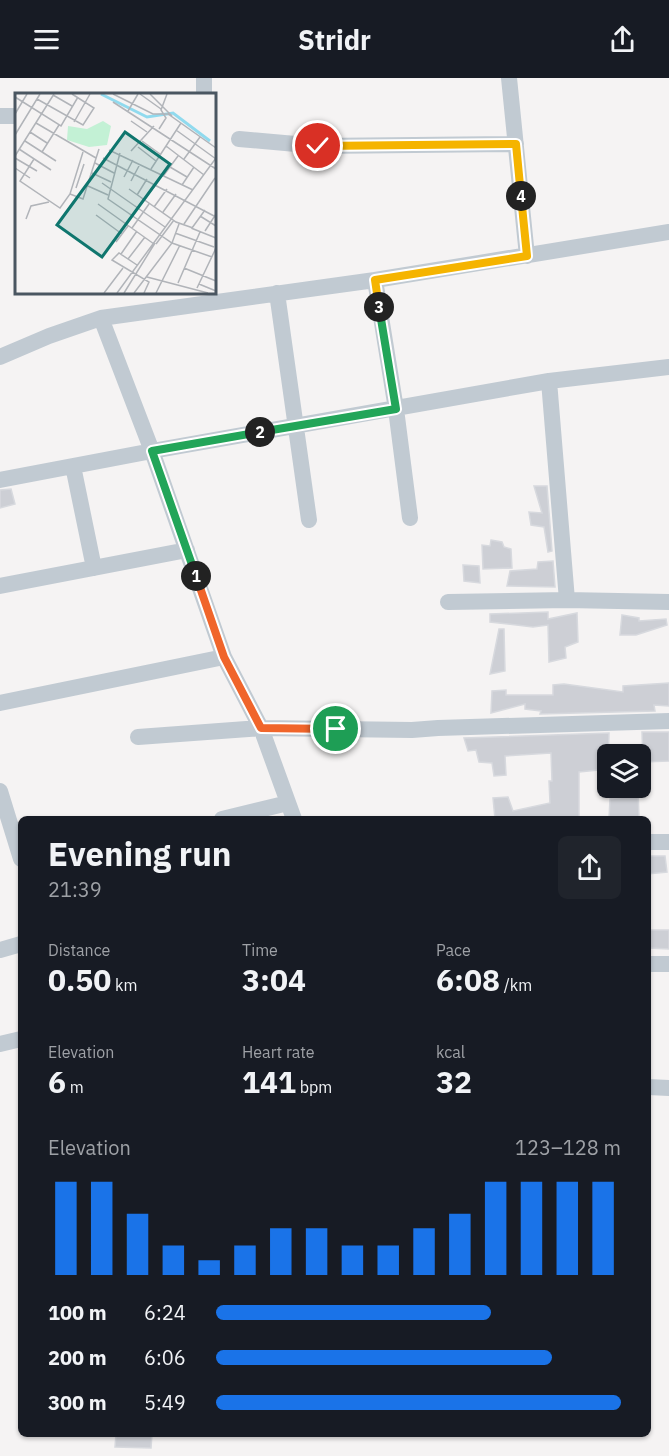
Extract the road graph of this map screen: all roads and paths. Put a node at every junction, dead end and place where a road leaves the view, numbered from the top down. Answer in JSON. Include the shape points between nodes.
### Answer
{"nodes":[{"id":1,"x":509,"y":78,"type":"edge"},
{"id":2,"x":239,"y":140,"type":"dead end"},
{"id":3,"x":516,"y":144,"type":"junction"},
{"id":4,"x":669,"y":232,"type":"edge"},
{"id":5,"x":527,"y":256,"type":"junction"},
{"id":6,"x":375,"y":280,"type":"junction"},
{"id":7,"x":277,"y":293,"type":"junction"},
{"id":8,"x":101,"y":318,"type":"junction"},
{"id":9,"x":0,"y":357,"type":"edge"},
{"id":10,"x":669,"y":367,"type":"edge"},
{"id":11,"x":549,"y":381,"type":"junction"},
{"id":12,"x":396,"y":409,"type":"junction"},
{"id":13,"x":296,"y":426,"type":"junction"},
{"id":14,"x":152,"y":451,"type":"junction"},
{"id":15,"x":73,"y":466,"type":"junction"},
{"id":16,"x":0,"y":480,"type":"edge"},
{"id":17,"x":410,"y":518,"type":"dead end"},
{"id":18,"x":309,"y":520,"type":"dead end"},
{"id":19,"x":187,"y":550,"type":"junction"},
{"id":20,"x":94,"y":568,"type":"junction"},
{"id":21,"x":0,"y":586,"type":"edge"},
{"id":22,"x":567,"y":600,"type":"junction"},
{"id":23,"x":448,"y":602,"type":"dead end"},
{"id":24,"x":669,"y":602,"type":"edge"},
{"id":25,"x":224,"y":657,"type":"junction"},
{"id":26,"x":0,"y":703,"type":"edge"},
{"id":27,"x":669,"y":721,"type":"edge"},
{"id":28,"x":261,"y":728,"type":"junction"},
{"id":29,"x":138,"y":737,"type":"dead end"},
{"id":30,"x":0,"y":791,"type":"edge"},
{"id":31,"x":291,"y":811,"type":"edge"},
{"id":32,"x":248,"y":816,"type":"edge"},
{"id":33,"x":651,"y":842,"type":"edge"},
{"id":34,"x":669,"y":842,"type":"edge"},
{"id":35,"x":18,"y":849,"type":"edge"},
{"id":36,"x":18,"y":945,"type":"edge"},
{"id":37,"x":0,"y":950,"type":"edge"},
{"id":38,"x":651,"y":964,"type":"edge"},
{"id":39,"x":669,"y":964,"type":"edge"},
{"id":40,"x":18,"y":1040,"type":"edge"},
{"id":41,"x":0,"y":1044,"type":"edge"},
{"id":42,"x":651,"y":1087,"type":"edge"},
{"id":43,"x":669,"y":1088,"type":"edge"}],
"edges":[{"from":1,"to":3,"type":"street"},
{"from":2,"to":3,"type":"street","via":[[318,146]]},
{"from":3,"to":5,"type":"street"},
{"from":4,"to":5,"type":"street"},
{"from":5,"to":6,"type":"street"},
{"from":6,"to":7,"type":"street"},
{"from":6,"to":12,"type":"street"},
{"from":7,"to":8,"type":"street"},
{"from":7,"to":13,"type":"street"},
{"from":8,"to":9,"type":"street"},
{"from":8,"to":14,"type":"street"},
{"from":10,"to":11,"type":"street"},
{"from":11,"to":12,"type":"street"},
{"from":11,"to":22,"type":"street"},
{"from":12,"to":13,"type":"street"},
{"from":12,"to":17,"type":"street"},
{"from":13,"to":14,"type":"street"},
{"from":13,"to":18,"type":"street"},
{"from":14,"to":15,"type":"street"},
{"from":14,"to":19,"type":"street"},
{"from":15,"to":16,"type":"street"},
{"from":15,"to":20,"type":"street"},
{"from":19,"to":20,"type":"street"},
{"from":19,"to":25,"type":"street"},
{"from":20,"to":21,"type":"street"},
{"from":22,"to":23,"type":"street"},
{"from":22,"to":24,"type":"street"},
{"from":25,"to":26,"type":"street"},
{"from":25,"to":28,"type":"street"},
{"from":27,"to":28,"type":"street","via":[[412,730]]},
{"from":28,"to":29,"type":"street"},
{"from":28,"to":31,"type":"street"},
{"from":30,"to":35,"type":"street"},
{"from":31,"to":32,"type":"street"},
{"from":33,"to":34,"type":"street"},
{"from":36,"to":37,"type":"street"},
{"from":38,"to":39,"type":"street"},
{"from":40,"to":41,"type":"street"},
{"from":42,"to":43,"type":"street"}]}
